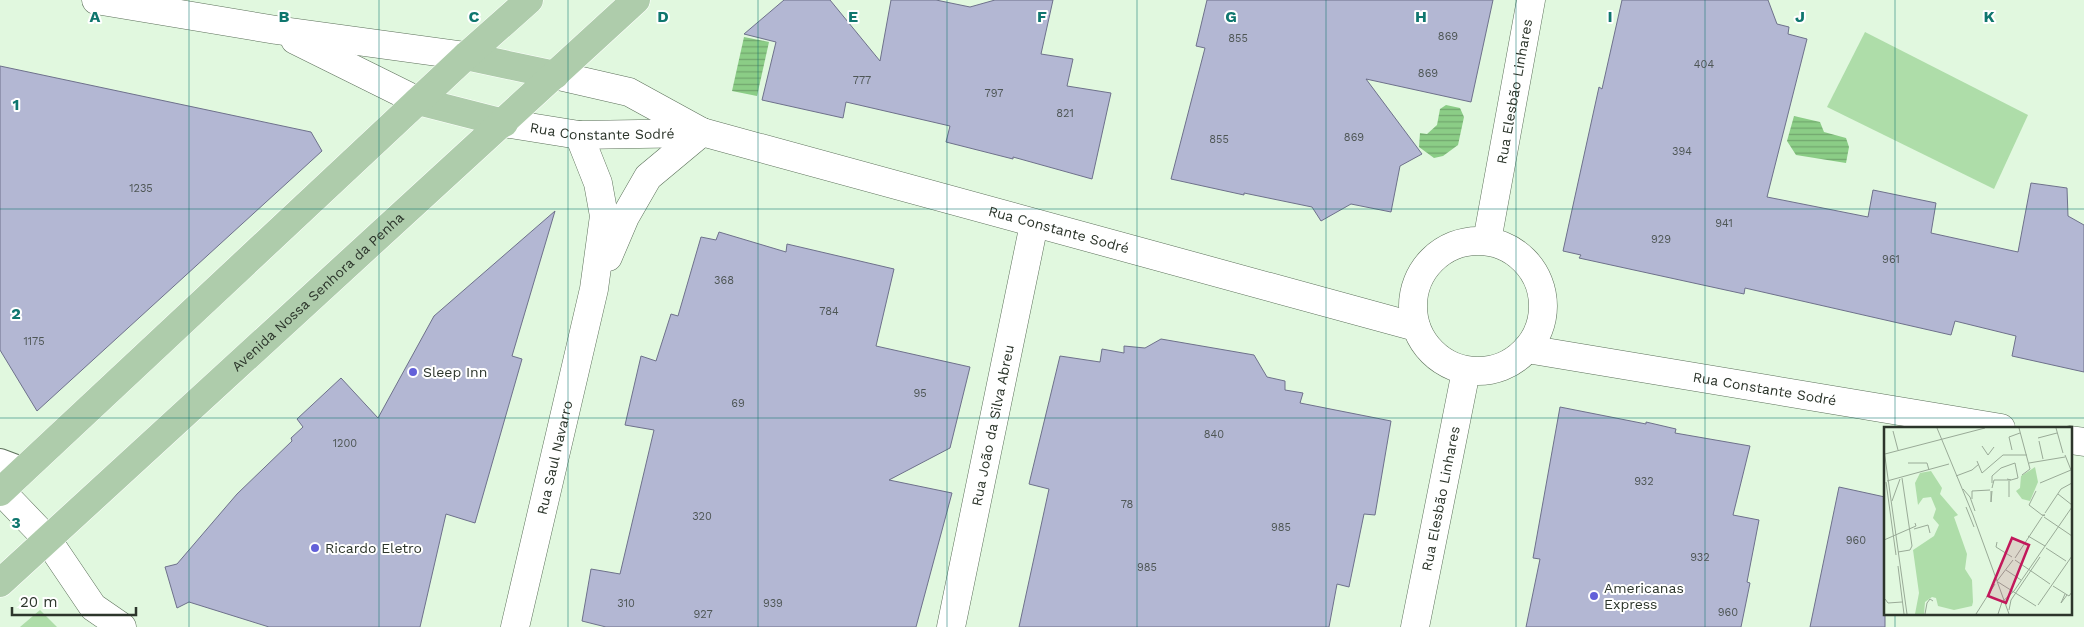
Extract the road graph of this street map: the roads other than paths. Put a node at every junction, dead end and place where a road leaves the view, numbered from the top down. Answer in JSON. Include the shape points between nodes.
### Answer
{"nodes":[{"id":1,"x":96,"y":0,"type":"edge"},
{"id":2,"x":529,"y":0,"type":"edge"},
{"id":3,"x":636,"y":0,"type":"edge"},
{"id":4,"x":1531,"y":0,"type":"edge"},
{"id":5,"x":276,"y":30,"type":"junction"},
{"id":6,"x":466,"y":56,"type":"junction"},
{"id":7,"x":556,"y":75,"type":"junction"},
{"id":8,"x":418,"y":101,"type":"junction"},
{"id":9,"x":504,"y":123,"type":"junction"},
{"id":10,"x":702,"y":132,"type":"junction"},
{"id":11,"x":579,"y":135,"type":"junction"},
{"id":12,"x":1034,"y":224,"type":"junction"},
{"id":13,"x":1487,"y":241,"type":"junction"},
{"id":14,"x":594,"y":289,"type":"junction"},
{"id":15,"x":1416,"y":327,"type":"junction"},
{"id":16,"x":1527,"y":349,"type":"junction"},
{"id":17,"x":1466,"y":371,"type":"junction"},
{"id":18,"x":1995,"y":427,"type":"edge"},
{"id":19,"x":12,"y":466,"type":"edge"},
{"id":20,"x":1,"y":491,"type":"edge"},
{"id":21,"x":47,"y":539,"type":"junction"},
{"id":22,"x":0,"y":583,"type":"edge"},
{"id":23,"x":122,"y":627,"type":"edge"},
{"id":24,"x":515,"y":627,"type":"edge"},
{"id":25,"x":951,"y":627,"type":"edge"},
{"id":26,"x":1415,"y":627,"type":"edge"}],
"edges":[{"from":1,"to":5,"type":"street"},
{"from":2,"to":6,"type":"main road"},
{"from":3,"to":7,"type":"main road","name":"Avenida Nossa Senhora da Penha"},
{"from":4,"to":13,"type":"street","name":"Rua Elesbão Linhares"},
{"from":5,"to":6,"type":"street"},
{"from":5,"to":8,"type":"street"},
{"from":6,"to":7,"type":"main road"},
{"from":6,"to":8,"type":"main road"},
{"from":7,"to":9,"type":"main road","name":"Avenida Nossa Senhora da Penha"},
{"from":7,"to":10,"type":"street","name":"Rua Constante Sodré","via":[[629,92]]},
{"from":8,"to":9,"type":"main road"},
{"from":8,"to":19,"type":"main road"},
{"from":9,"to":11,"type":"street","name":"Rua Constante Sodré"},
{"from":9,"to":21,"type":"main road","name":"Avenida Nossa Senhora da Penha"},
{"from":10,"to":11,"type":"street","name":"Rua Constante Sodré"},
{"from":10,"to":12,"type":"street","name":"Rua Constante Sodré"},
{"from":10,"to":14,"type":"street","name":"Rua Saul Navarro","via":[[648,177],[625,218]]},
{"from":11,"to":14,"type":"street","name":"Rua Saul Navarro","via":[[598,183],[604,216]]},
{"from":12,"to":15,"type":"street","name":"Rua Constante Sodré"},
{"from":12,"to":25,"type":"street","name":"Rua João da Silva Abreu"},
{"from":13,"to":15,"type":"street","via":[[1460,243],[1437,255],[1420,275],[1413,300]]},
{"from":13,"to":16,"type":"street","via":[[1519,255],[1539,283],[1543,318]]},
{"from":14,"to":24,"type":"street","name":"Rua Saul Navarro"},
{"from":15,"to":17,"type":"street","via":[[1427,347],[1444,362]]},
{"from":16,"to":17,"type":"street","via":[[1509,364],[1488,371]]},
{"from":16,"to":18,"type":"street","name":"Rua Constante Sodré"},
{"from":17,"to":26,"type":"street","name":"Rua Elesbão Linhares"},
{"from":19,"to":20,"type":"main road"},
{"from":20,"to":21,"type":"street"},
{"from":21,"to":22,"type":"main road","name":"Avenida Nossa Senhora da Penha"},
{"from":21,"to":23,"type":"street","via":[[94,607]]}]}
